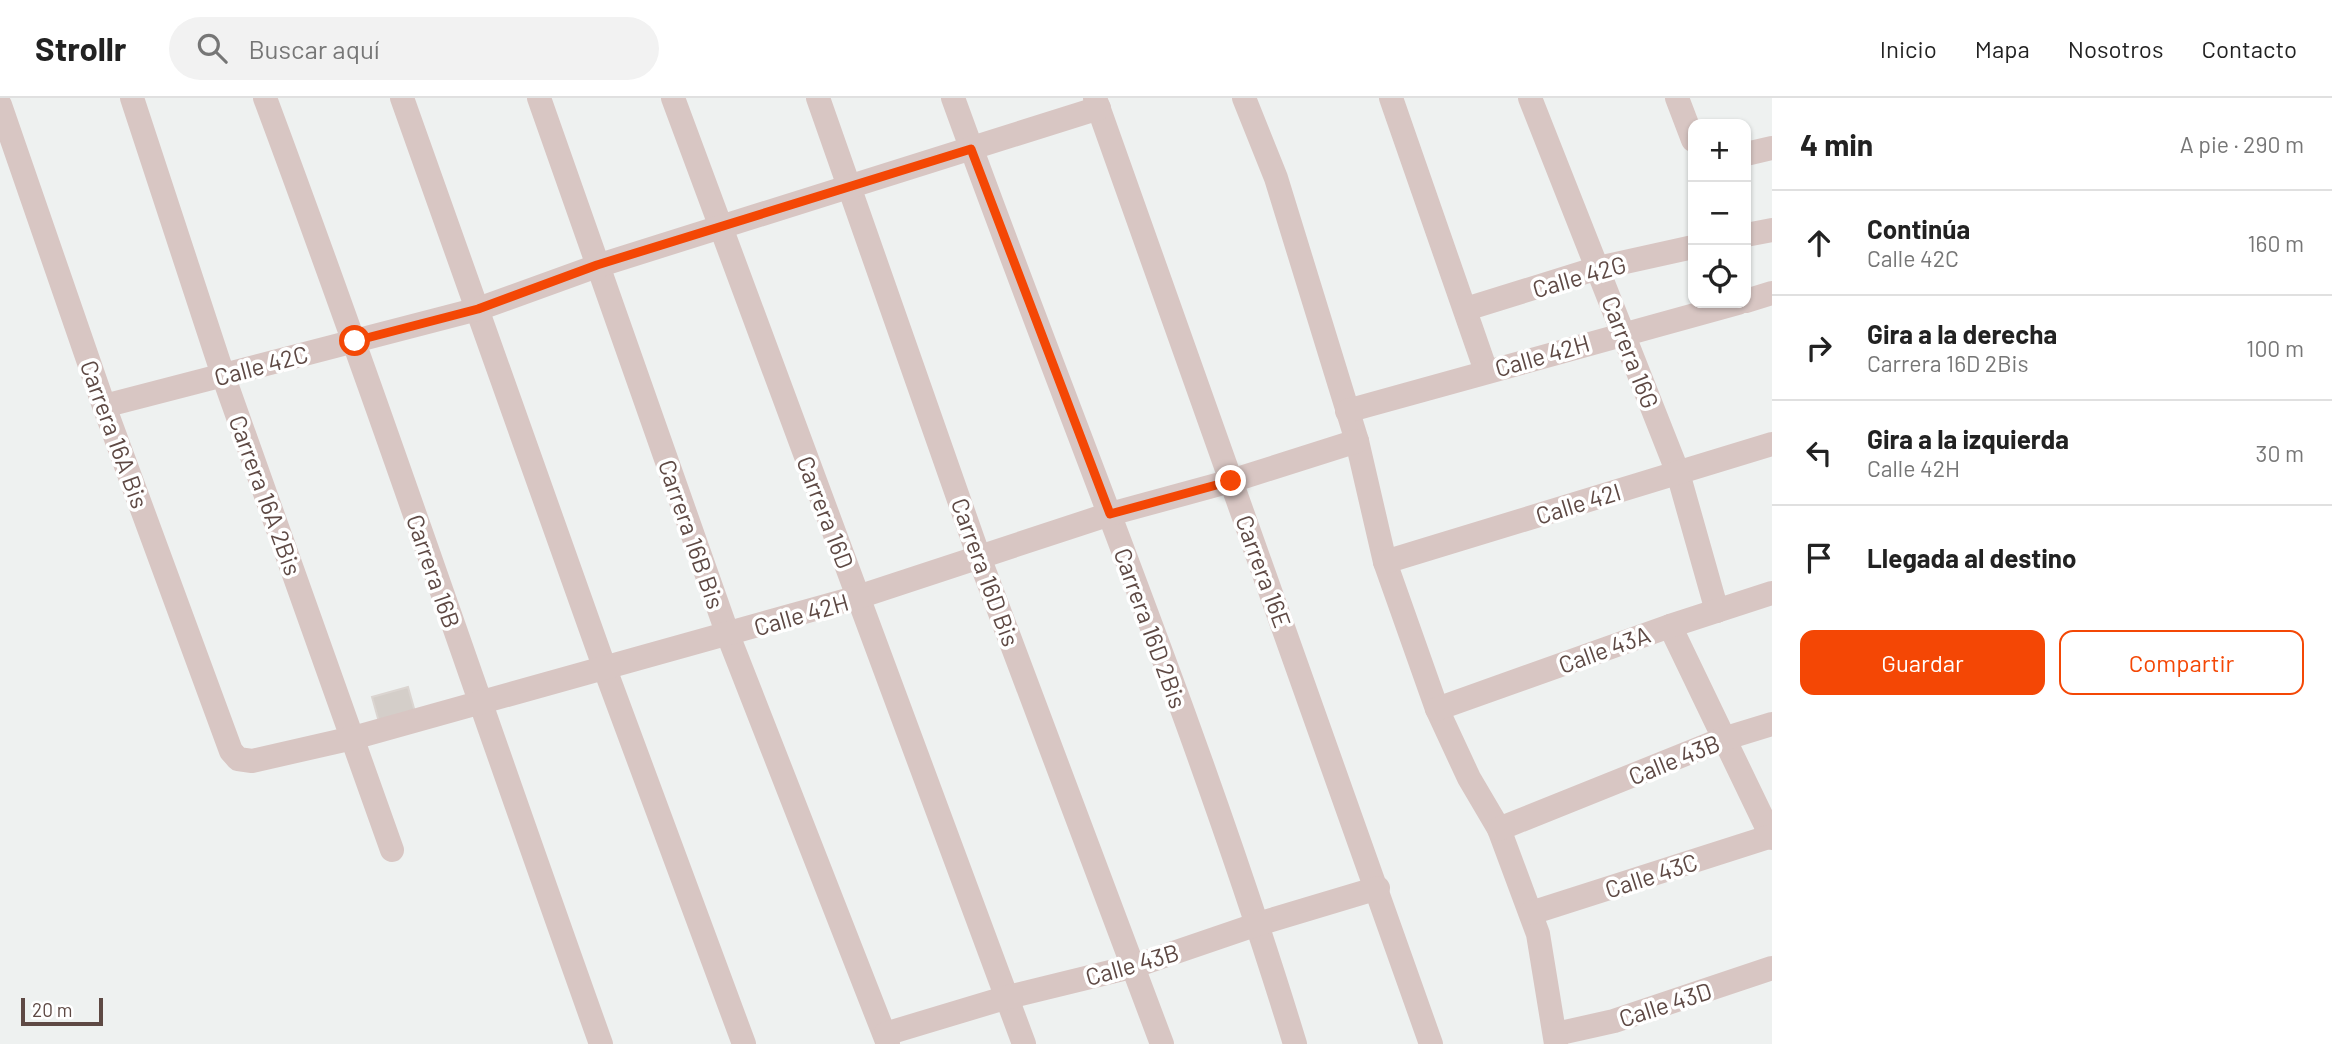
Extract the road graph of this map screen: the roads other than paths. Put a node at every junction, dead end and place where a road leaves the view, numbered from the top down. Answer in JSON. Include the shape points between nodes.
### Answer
{"nodes":[{"id":1,"x":132,"y":98,"type":"edge"},
{"id":2,"x":265,"y":98,"type":"edge"},
{"id":3,"x":402,"y":98,"type":"edge"},
{"id":4,"x":540,"y":98,"type":"edge"},
{"id":5,"x":673,"y":98,"type":"edge"},
{"id":6,"x":818,"y":98,"type":"edge"},
{"id":7,"x":953,"y":98,"type":"edge"},
{"id":8,"x":1244,"y":98,"type":"edge"},
{"id":9,"x":1391,"y":98,"type":"edge"},
{"id":10,"x":1530,"y":98,"type":"edge"},
{"id":11,"x":1677,"y":98,"type":"edge"},
{"id":12,"x":1097,"y":103,"type":"edge"},
{"id":13,"x":0,"y":105,"type":"edge"},
{"id":14,"x":1688,"y":127,"type":"edge"},
{"id":15,"x":1772,"y":148,"type":"edge"},
{"id":16,"x":971,"y":149,"type":"junction"},
{"id":17,"x":1751,"y":153,"type":"edge"},
{"id":18,"x":848,"y":188,"type":"junction"},
{"id":19,"x":719,"y":228,"type":"junction"},
{"id":20,"x":1772,"y":230,"type":"edge"},
{"id":21,"x":1751,"y":234,"type":"edge"},
{"id":22,"x":1688,"y":248,"type":"edge"},
{"id":23,"x":597,"y":265,"type":"junction"},
{"id":24,"x":1598,"y":268,"type":"junction"},
{"id":25,"x":1772,"y":293,"type":"edge"},
{"id":26,"x":1751,"y":299,"type":"edge"},
{"id":27,"x":1718,"y":308,"type":"edge"},
{"id":28,"x":478,"y":309,"type":"junction"},
{"id":29,"x":1466,"y":309,"type":"junction"},
{"id":30,"x":1624,"y":332,"type":"junction"},
{"id":31,"x":355,"y":341,"type":"junction"},
{"id":32,"x":1486,"y":371,"type":"junction"},
{"id":33,"x":223,"y":375,"type":"junction"},
{"id":34,"x":104,"y":406,"type":"junction"},
{"id":35,"x":1347,"y":411,"type":"junction"},
{"id":36,"x":1357,"y":441,"type":"junction"},
{"id":37,"x":1772,"y":444,"type":"edge"},
{"id":38,"x":1678,"y":473,"type":"junction"},
{"id":39,"x":1231,"y":481,"type":"junction"},
{"id":40,"x":1110,"y":514,"type":"junction"},
{"id":41,"x":979,"y":558,"type":"junction"},
{"id":42,"x":1385,"y":562,"type":"junction"},
{"id":43,"x":1772,"y":593,"type":"edge"},
{"id":44,"x":859,"y":597,"type":"junction"},
{"id":45,"x":1717,"y":611,"type":"junction"},
{"id":46,"x":1670,"y":625,"type":"junction"},
{"id":47,"x":728,"y":635,"type":"junction"},
{"id":48,"x":605,"y":669,"type":"junction"},
{"id":49,"x":479,"y":704,"type":"junction"},
{"id":50,"x":1437,"y":709,"type":"junction"},
{"id":51,"x":1772,"y":724,"type":"edge"},
{"id":52,"x":353,"y":738,"type":"junction"},
{"id":53,"x":1723,"y":739,"type":"junction"},
{"id":54,"x":238,"y":759,"type":"joint"},
{"id":55,"x":1499,"y":829,"type":"junction"},
{"id":56,"x":1772,"y":837,"type":"edge"},
{"id":57,"x":392,"y":850,"type":"dead end"},
{"id":58,"x":1378,"y":888,"type":"junction"},
{"id":59,"x":1531,"y":914,"type":"junction"},
{"id":60,"x":1258,"y":924,"type":"junction"},
{"id":61,"x":1136,"y":967,"type":"junction"},
{"id":62,"x":1772,"y":968,"type":"edge"},
{"id":63,"x":1009,"y":997,"type":"junction"},
{"id":64,"x":887,"y":1039,"type":"edge"},
{"id":65,"x":1556,"y":1039,"type":"edge"},
{"id":66,"x":601,"y":1044,"type":"edge"},
{"id":67,"x":744,"y":1044,"type":"edge"},
{"id":68,"x":1024,"y":1044,"type":"edge"},
{"id":69,"x":1162,"y":1044,"type":"edge"},
{"id":70,"x":1295,"y":1044,"type":"edge"},
{"id":71,"x":1431,"y":1044,"type":"edge"}],
"edges":[{"from":1,"to":33,"type":"street","name":"Carrera 16A 2Bis"},
{"from":2,"to":31,"type":"street","name":"Carrera 16B"},
{"from":3,"to":28,"type":"street"},
{"from":4,"to":23,"type":"street","name":"Carrera 16B Bis"},
{"from":5,"to":19,"type":"street","name":"Carrera 16D"},
{"from":6,"to":18,"type":"street","name":"Carrera 16D Bis"},
{"from":7,"to":16,"type":"street","name":"Carrera 16D 2Bis"},
{"from":8,"to":35,"type":"street","via":[[1276,178]]},
{"from":9,"to":29,"type":"street"},
{"from":10,"to":24,"type":"street","name":"Carrera 16G"},
{"from":11,"to":14,"type":"street"},
{"from":12,"to":16,"type":"street","name":"Calle 42C"},
{"from":12,"to":39,"type":"street","name":"Carrera 16E"},
{"from":13,"to":34,"type":"street","name":"Carrera 16A Bis"},
{"from":15,"to":17,"type":"street"},
{"from":16,"to":18,"type":"street","name":"Calle 42C"},
{"from":16,"to":40,"type":"street","name":"Carrera 16D 2Bis"},
{"from":18,"to":19,"type":"street","name":"Calle 42C"},
{"from":18,"to":41,"type":"street","name":"Carrera 16D Bis"},
{"from":19,"to":23,"type":"street","name":"Calle 42C"},
{"from":19,"to":44,"type":"street","name":"Carrera 16D"},
{"from":20,"to":21,"type":"street"},
{"from":22,"to":24,"type":"street","name":"Calle 42G"},
{"from":23,"to":28,"type":"street","name":"Calle 42C"},
{"from":23,"to":47,"type":"street","name":"Carrera 16B Bis"},
{"from":24,"to":29,"type":"street","name":"Calle 42G"},
{"from":24,"to":30,"type":"street","name":"Carrera 16G"},
{"from":25,"to":26,"type":"street"},
{"from":27,"to":30,"type":"street","name":"Calle 42H"},
{"from":28,"to":31,"type":"street","name":"Calle 42C"},
{"from":28,"to":48,"type":"street"},
{"from":29,"to":32,"type":"street"},
{"from":30,"to":32,"type":"street","name":"Calle 42H"},
{"from":30,"to":38,"type":"street","name":"Carrera 16G"},
{"from":31,"to":33,"type":"street","name":"Calle 42C"},
{"from":31,"to":49,"type":"street","name":"Carrera 16B"},
{"from":32,"to":35,"type":"street","name":"Calle 42H"},
{"from":33,"to":34,"type":"street","name":"Calle 42C"},
{"from":33,"to":52,"type":"street","name":"Carrera 16A 2Bis"},
{"from":34,"to":54,"type":"street","name":"Carrera 16A Bis","via":[[231,751]]},
{"from":35,"to":36,"type":"street"},
{"from":36,"to":39,"type":"street","name":"Calle 42H"},
{"from":36,"to":42,"type":"street"},
{"from":37,"to":38,"type":"street","name":"Calle 42I"},
{"from":38,"to":42,"type":"street","name":"Calle 42I"},
{"from":38,"to":45,"type":"street","name":"Carrera 16G"},
{"from":39,"to":40,"type":"street","name":"Calle 42H"},
{"from":39,"to":58,"type":"street","name":"Carrera 16E"},
{"from":40,"to":41,"type":"street","name":"Calle 42H"},
{"from":40,"to":60,"type":"street","name":"Carrera 16D 2Bis"},
{"from":41,"to":44,"type":"street","name":"Calle 42H"},
{"from":41,"to":61,"type":"street","name":"Carrera 16D Bis"},
{"from":42,"to":50,"type":"street"},
{"from":43,"to":45,"type":"street","name":"Calle 43A"},
{"from":44,"to":47,"type":"street","name":"Calle 42H"},
{"from":44,"to":63,"type":"street","name":"Carrera 16D"},
{"from":45,"to":46,"type":"street","name":"Calle 43A"},
{"from":46,"to":50,"type":"street","name":"Calle 43A"},
{"from":46,"to":53,"type":"street"},
{"from":47,"to":48,"type":"street","name":"Calle 42H"},
{"from":47,"to":64,"type":"street","name":"Carrera 16B Bis"},
{"from":48,"to":49,"type":"street","name":"Calle 42H"},
{"from":48,"to":67,"type":"street"},
{"from":49,"to":52,"type":"street","name":"Calle 42H"},
{"from":49,"to":66,"type":"street","name":"Carrera 16B"},
{"from":50,"to":55,"type":"street"},
{"from":51,"to":53,"type":"street","name":"Calle 43B"},
{"from":52,"to":54,"type":"street","name":"Calle 42H","via":[[252,761]]},
{"from":52,"to":57,"type":"street","name":"Carrera 16A 2Bis"},
{"from":53,"to":55,"type":"street","name":"Calle 43B"},
{"from":53,"to":56,"type":"street"},
{"from":55,"to":59,"type":"street"},
{"from":56,"to":59,"type":"street","name":"Calle 43C"},
{"from":58,"to":60,"type":"street","name":"Calle 43B"},
{"from":58,"to":71,"type":"street","name":"Carrera 16E"},
{"from":59,"to":65,"type":"street"},
{"from":60,"to":61,"type":"street","name":"Calle 43B"},
{"from":60,"to":70,"type":"street","name":"Carrera 16D 2Bis"},
{"from":61,"to":63,"type":"street","name":"Calle 43B"},
{"from":61,"to":69,"type":"street","name":"Carrera 16D Bis"},
{"from":62,"to":65,"type":"street","name":"Calle 43D"},
{"from":63,"to":64,"type":"street","name":"Calle 43B"},
{"from":63,"to":68,"type":"street","name":"Carrera 16D"}]}
